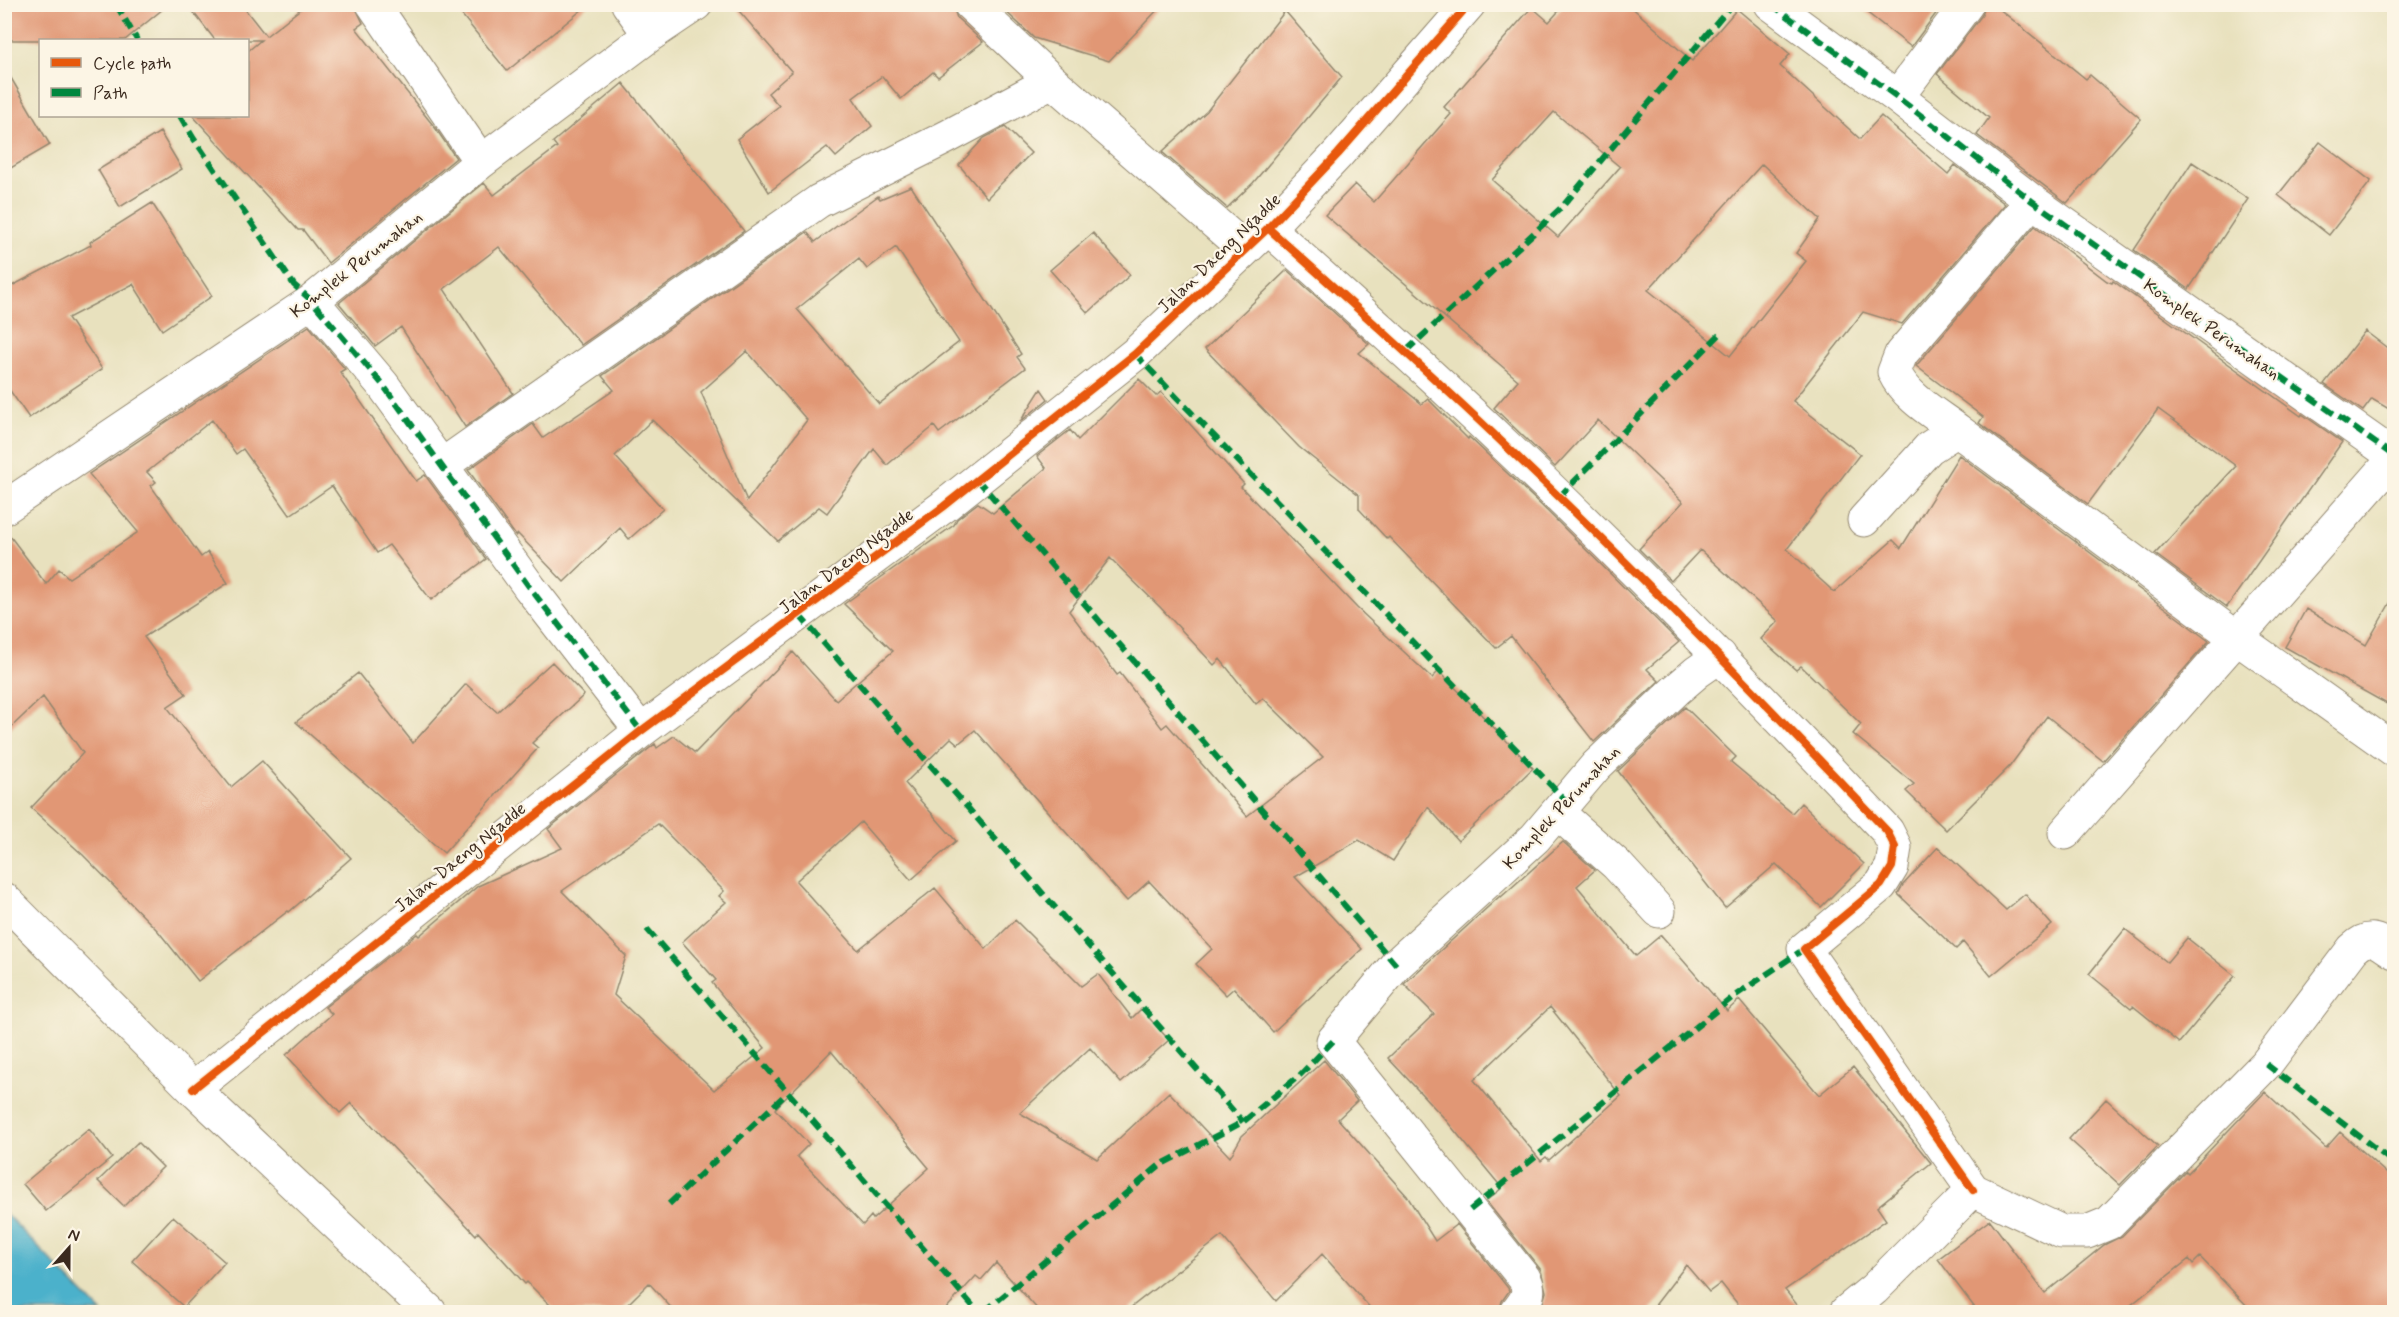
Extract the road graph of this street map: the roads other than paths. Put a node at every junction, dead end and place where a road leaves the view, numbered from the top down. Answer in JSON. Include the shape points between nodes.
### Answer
{"nodes":[{"id":1,"x":373,"y":4,"type":"edge"},
{"id":2,"x":628,"y":4,"type":"edge"},
{"id":3,"x":696,"y":4,"type":"edge"},
{"id":4,"x":970,"y":4,"type":"edge"},
{"id":5,"x":1468,"y":4,"type":"edge"},
{"id":6,"x":1771,"y":4,"type":"edge"},
{"id":7,"x":1967,"y":4,"type":"edge"},
{"id":8,"x":650,"y":35,"type":"junction"},
{"id":9,"x":1052,"y":81,"type":"junction"},
{"id":10,"x":1897,"y":97,"type":"junction"},
{"id":11,"x":481,"y":162,"type":"junction"},
{"id":12,"x":2031,"y":201,"type":"junction"},
{"id":13,"x":1257,"y":238,"type":"junction"},
{"id":14,"x":312,"y":301,"type":"junction"},
{"id":15,"x":1957,"y":430,"type":"junction"},
{"id":16,"x":2394,"y":457,"type":"edge"},
{"id":17,"x":441,"y":466,"type":"junction"},
{"id":18,"x":5,"y":506,"type":"edge"},
{"id":19,"x":1864,"y":520,"type":"dead end"},
{"id":20,"x":2236,"y":638,"type":"junction"},
{"id":21,"x":1720,"y":656,"type":"junction"},
{"id":22,"x":641,"y":731,"type":"junction"},
{"id":23,"x":2394,"y":750,"type":"edge"},
{"id":24,"x":1557,"y":812,"type":"junction"},
{"id":25,"x":2065,"y":833,"type":"dead end"},
{"id":26,"x":4,"y":899,"type":"edge"},
{"id":27,"x":1659,"y":911,"type":"dead end"},
{"id":28,"x":2394,"y":952,"type":"edge"},
{"id":29,"x":193,"y":1089,"type":"junction"},
{"id":30,"x":1973,"y":1190,"type":"junction"},
{"id":31,"x":430,"y":1312,"type":"edge"},
{"id":32,"x":1517,"y":1312,"type":"edge"},
{"id":33,"x":1846,"y":1312,"type":"edge"}],
"edges":[{"from":1,"to":11,"type":"street"},
{"from":2,"to":8,"type":"street"},
{"from":3,"to":8,"type":"street","name":"Komplek Perumahan"},
{"from":4,"to":9,"type":"street"},
{"from":5,"to":13,"type":"street","name":"Jalan Daeng Ngadde","via":[[1338,154]]},
{"from":6,"to":10,"type":"street","name":"Komplek Perumahan"},
{"from":7,"to":10,"type":"street"},
{"from":8,"to":11,"type":"street","name":"Komplek Perumahan"},
{"from":9,"to":13,"type":"street"},
{"from":9,"to":17,"type":"street","via":[[819,201]]},
{"from":10,"to":12,"type":"street","name":"Komplek Perumahan"},
{"from":11,"to":14,"type":"street","name":"Komplek Perumahan"},
{"from":12,"to":15,"type":"street","via":[[1901,354],[1894,372],[1908,393]]},
{"from":12,"to":16,"type":"street","name":"Komplek Perumahan"},
{"from":13,"to":21,"type":"street","via":[[1406,351]]},
{"from":13,"to":22,"type":"street","name":"Jalan Daeng Ngadde","via":[[1135,354],[944,507]]},
{"from":14,"to":17,"type":"street","via":[[383,385]]},
{"from":14,"to":18,"type":"street","name":"Komplek Perumahan"},
{"from":15,"to":19,"type":"street","via":[[1929,448]]},
{"from":15,"to":20,"type":"street"},
{"from":16,"to":20,"type":"street"},
{"from":17,"to":22,"type":"street"},
{"from":20,"to":23,"type":"street"},
{"from":20,"to":25,"type":"street"},
{"from":21,"to":24,"type":"street","name":"Komplek Perumahan","via":[[1676,690],[1596,766]]},
{"from":21,"to":30,"type":"street","via":[[1887,831],[1895,847],[1892,867],[1881,885],[1804,949]]},
{"from":22,"to":29,"type":"street","name":"Jalan Daeng Ngadde"},
{"from":24,"to":27,"type":"street","via":[[1616,864]]},
{"from":24,"to":32,"type":"street","name":"Komplek Perumahan","via":[[1535,838],[1396,965],[1333,1041],[1524,1278],[1529,1291]]},
{"from":26,"to":29,"type":"street"},
{"from":28,"to":30,"type":"street","via":[[2371,939],[2362,940],[2266,1064],[2109,1223],[2087,1232],[2062,1232]]},
{"from":29,"to":31,"type":"street"},
{"from":30,"to":33,"type":"street","via":[[1874,1290]]}]}
